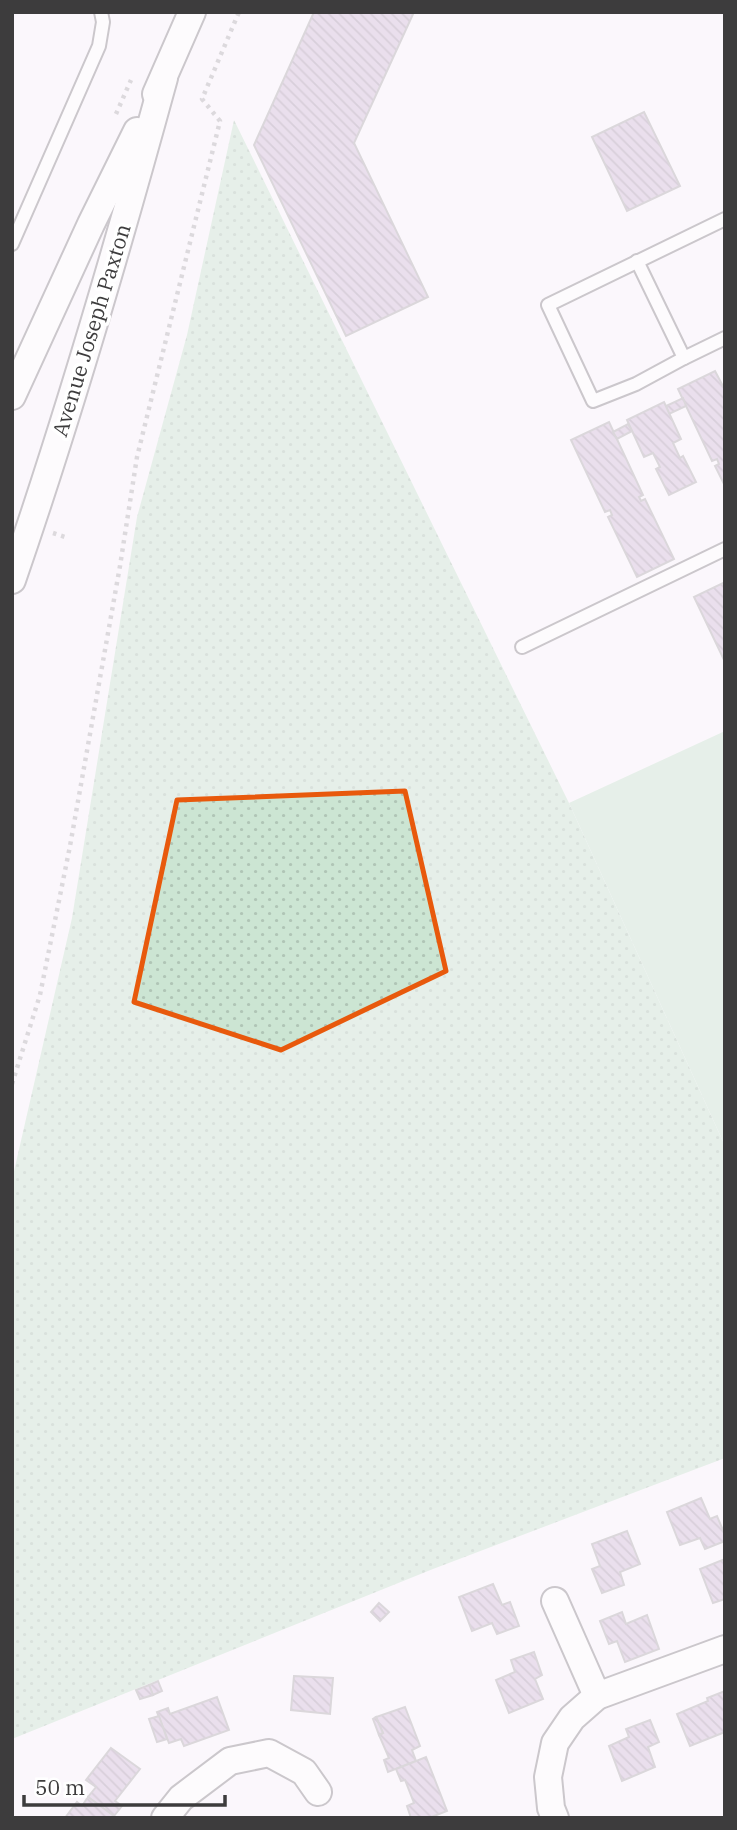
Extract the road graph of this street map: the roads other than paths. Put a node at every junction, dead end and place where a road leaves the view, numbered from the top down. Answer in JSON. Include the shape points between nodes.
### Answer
{"nodes":[{"id":1,"x":101,"y":12,"type":"edge"},
{"id":2,"x":192,"y":12,"type":"edge"},
{"id":3,"x":164,"y":78,"type":"junction"},
{"id":4,"x":725,"y":219,"type":"edge"},
{"id":5,"x":12,"y":244,"type":"edge"},
{"id":6,"x":637,"y":261,"type":"junction"},
{"id":7,"x":725,"y":338,"type":"edge"},
{"id":8,"x":684,"y":358,"type":"junction"},
{"id":9,"x":12,"y":396,"type":"edge"},
{"id":10,"x":725,"y":549,"type":"edge"},
{"id":11,"x":12,"y":580,"type":"edge"},
{"id":12,"x":522,"y":647,"type":"dead end"},
{"id":13,"x":555,"y":1601,"type":"dead end"},
{"id":14,"x":725,"y":1649,"type":"edge"},
{"id":15,"x":597,"y":1696,"type":"junction"},
{"id":16,"x":318,"y":1792,"type":"dead end"},
{"id":17,"x":165,"y":1818,"type":"edge"},
{"id":18,"x":555,"y":1818,"type":"edge"}],
"edges":[{"from":1,"to":5,"type":"lane","via":[[99,47]]},
{"from":2,"to":3,"type":"street","name":"Avenue Joseph Paxton"},
{"from":3,"to":9,"type":"street","name":"Avenue Joseph Paxton","via":[[90,224]]},
{"from":3,"to":11,"type":"street","name":"Avenue Joseph Paxton","via":[[121,235]]},
{"from":4,"to":6,"type":"lane"},
{"from":6,"to":8,"type":"lane"},
{"from":6,"to":8,"type":"lane","via":[[548,305],[593,401]]},
{"from":7,"to":8,"type":"lane"},
{"from":10,"to":12,"type":"lane"},
{"from":13,"to":15,"type":"street"},
{"from":14,"to":15,"type":"street"},
{"from":15,"to":18,"type":"street","via":[[572,1718],[555,1743],[548,1777]]},
{"from":16,"to":17,"type":"street","via":[[304,1772],[269,1753],[230,1761],[181,1798]]}]}
